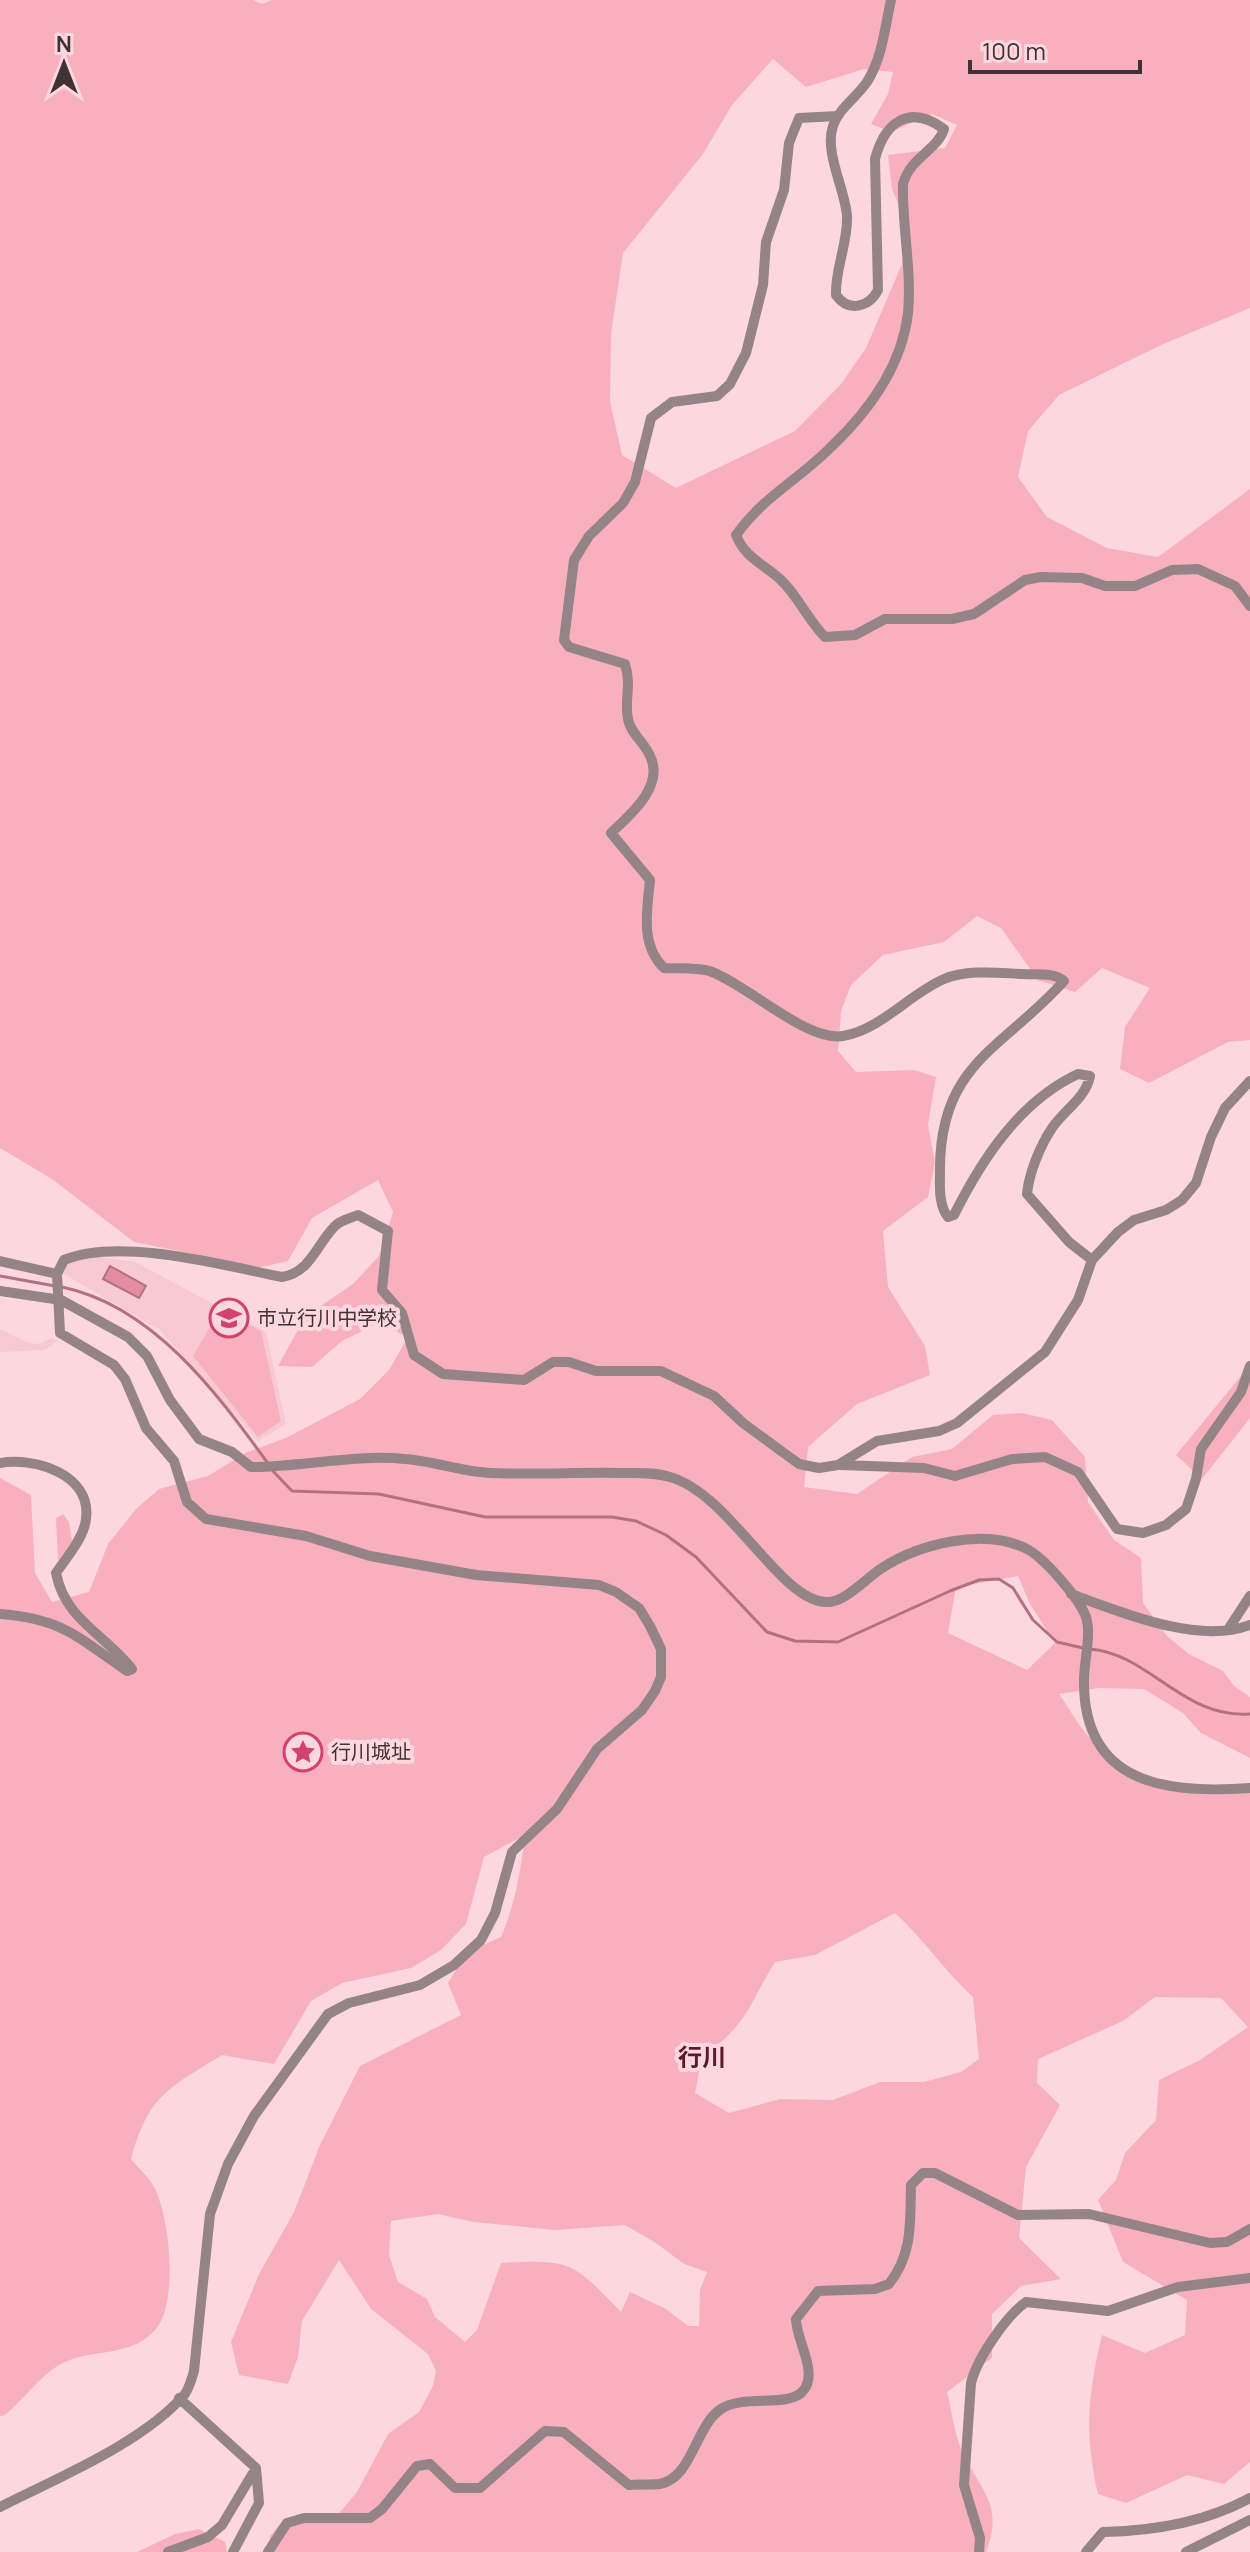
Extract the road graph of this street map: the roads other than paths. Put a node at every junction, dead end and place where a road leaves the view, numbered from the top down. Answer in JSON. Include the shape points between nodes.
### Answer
{"nodes":[{"id":1,"x":891,"y":0,"type":"edge"},
{"id":2,"x":838,"y":116,"type":"junction"},
{"id":3,"x":1250,"y":606,"type":"edge"},
{"id":4,"x":1250,"y":1081,"type":"edge"},
{"id":5,"x":1092,"y":1260,"type":"junction"},
{"id":6,"x":0,"y":1261,"type":"edge"},
{"id":7,"x":57,"y":1274,"type":"junction"},
{"id":8,"x":0,"y":1291,"type":"edge"},
{"id":9,"x":61,"y":1300,"type":"junction"},
{"id":10,"x":1250,"y":1366,"type":"edge"},
{"id":11,"x":0,"y":1463,"type":"edge"},
{"id":12,"x":838,"y":1465,"type":"junction"},
{"id":13,"x":1071,"y":1594,"type":"junction"},
{"id":14,"x":1250,"y":1596,"type":"edge"},
{"id":15,"x":0,"y":1614,"type":"edge"},
{"id":16,"x":1250,"y":1625,"type":"edge"},
{"id":17,"x":1229,"y":1628,"type":"junction"},
{"id":18,"x":1250,"y":1788,"type":"edge"},
{"id":19,"x":1250,"y":2229,"type":"edge"},
{"id":20,"x":1250,"y":2278,"type":"edge"},
{"id":21,"x":179,"y":2398,"type":"junction"},
{"id":22,"x":256,"y":2468,"type":"junction"},
{"id":23,"x":1250,"y":2498,"type":"edge"},
{"id":24,"x":0,"y":2507,"type":"edge"},
{"id":25,"x":1250,"y":2520,"type":"edge"},
{"id":26,"x":168,"y":2552,"type":"edge"},
{"id":27,"x":233,"y":2552,"type":"edge"},
{"id":28,"x":268,"y":2552,"type":"edge"},
{"id":29,"x":979,"y":2552,"type":"edge"},
{"id":30,"x":1086,"y":2552,"type":"edge"},
{"id":31,"x":1186,"y":2552,"type":"edge"}],
"edges":[{"from":1,"to":2,"type":"street","via":[[873,72]]},
{"from":2,"to":3,"type":"street","via":[[831,143],[847,221],[836,295],[859,307],[872,301],[878,290],[875,159],[880,139],[906,117],[928,117],[944,129],[942,137],[908,167],[903,184],[908,313],[898,352],[867,410],[829,450],[760,504],[736,535],[741,547],[780,579],[825,637],[855,635],[885,619],[974,614],[1025,580],[1041,577],[1135,586],[1172,570],[1198,569],[1235,586]]},
{"from":2,"to":5,"type":"street","via":[[799,118],[789,143],[784,190],[766,242],[763,285],[746,353],[730,384],[717,396],[672,402],[651,418],[635,482],[574,560],[564,640],[569,647],[625,664],[631,682],[627,718],[652,758],[652,776],[643,801],[611,833],[650,880],[647,936],[654,959],[664,968],[710,971],[823,1036],[864,1028],[946,978],[1015,974],[1058,976],[1064,981],[991,1045],[955,1092],[940,1147],[940,1188],[944,1212],[954,1215],[970,1184],[1033,1101],[1078,1074],[1090,1076],[1088,1088],[1052,1128],[1028,1179],[1027,1194]]},
{"from":4,"to":5,"type":"street","via":[[1225,1108],[1196,1183],[1182,1200],[1134,1220]]},
{"from":5,"to":12,"type":"street","via":[[1078,1300],[1045,1352],[957,1423],[877,1441]]},
{"from":6,"to":7,"type":"street"},
{"from":7,"to":9,"type":"street"},
{"from":7,"to":12,"type":"street","via":[[64,1260],[81,1253],[141,1253],[296,1275],[336,1224],[358,1215],[388,1231],[382,1290],[402,1313],[414,1355],[431,1368],[489,1380],[524,1380],[553,1362],[596,1371],[661,1371],[714,1396],[799,1464]]},
{"from":8,"to":9,"type":"street"},
{"from":9,"to":13,"type":"street","via":[[128,1337],[147,1356],[199,1439],[232,1452],[251,1467],[407,1459],[489,1473],[655,1474],[702,1493],[789,1582],[826,1602],[836,1601],[918,1549],[996,1540],[1031,1551]]},
{"from":9,"to":21,"type":"street","via":[[60,1333],[114,1365],[125,1379],[146,1428],[174,1461],[187,1502],[206,1519],[476,1575],[599,1585],[639,1608],[661,1649],[661,1677],[642,1710],[597,1749],[557,1809],[512,1852],[495,1913],[481,1940],[454,1965],[420,1985],[349,2003],[328,2014],[254,2116],[215,2193],[194,2371]]},
{"from":10,"to":12,"type":"street","via":[[1241,1392],[1201,1449],[1186,1509],[1166,1525],[1143,1533],[1117,1529],[1078,1472],[1045,1457],[1012,1459],[955,1476],[924,1468]]},
{"from":11,"to":15,"type":"street","via":[[22,1459],[57,1471],[81,1489],[85,1527],[56,1573],[59,1591],[71,1612],[132,1669],[127,1671],[59,1623]]},
{"from":13,"to":17,"type":"street","via":[[1178,1629]]},
{"from":13,"to":18,"type":"street","via":[[1087,1618],[1085,1714],[1095,1740],[1126,1769],[1155,1785]]},
{"from":14,"to":17,"type":"street"},
{"from":16,"to":17,"type":"street"},
{"from":19,"to":28,"type":"street","via":[[1227,2242],[1210,2243],[1089,2214],[1018,2215],[935,2173],[923,2173],[911,2185],[906,2257],[889,2284],[818,2291],[796,2319],[808,2366],[802,2393],[735,2401],[718,2410],[674,2478],[629,2485],[564,2432],[545,2431],[480,2488],[455,2488],[430,2464],[417,2466],[370,2518],[287,2523]]},
{"from":20,"to":29,"type":"street","via":[[1178,2287],[1108,2311],[1026,2302],[1012,2312],[971,2383],[964,2485],[978,2529]]},
{"from":21,"to":22,"type":"street"},
{"from":21,"to":24,"type":"street","via":[[108,2450]]},
{"from":22,"to":26,"type":"street","via":[[222,2525],[208,2537]]},
{"from":22,"to":27,"type":"street","via":[[259,2503]]},
{"from":23,"to":30,"type":"street","via":[[1200,2519],[1140,2532],[1103,2532]]},
{"from":25,"to":31,"type":"street"}]}
